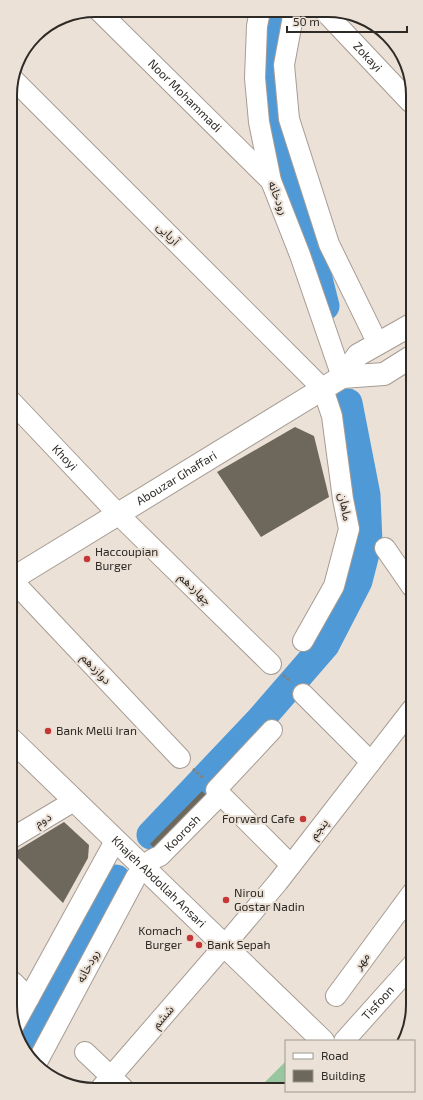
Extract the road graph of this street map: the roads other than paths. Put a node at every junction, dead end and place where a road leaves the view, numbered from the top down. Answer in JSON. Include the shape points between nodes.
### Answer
{"nodes":[{"id":1,"x":105,"y":17,"type":"edge"},
{"id":2,"x":259,"y":17,"type":"edge"},
{"id":3,"x":293,"y":17,"type":"edge"},
{"id":4,"x":330,"y":17,"type":"edge"},
{"id":5,"x":18,"y":84,"type":"edge"},
{"id":6,"x":406,"y":98,"type":"edge"},
{"id":7,"x":271,"y":181,"type":"junction"},
{"id":8,"x":406,"y":328,"type":"edge"},
{"id":9,"x":378,"y":344,"type":"junction"},
{"id":10,"x":406,"y":361,"type":"edge"},
{"id":11,"x":342,"y":377,"type":"junction"},
{"id":12,"x":323,"y":389,"type":"junction"},
{"id":13,"x":17,"y":407,"type":"edge"},
{"id":14,"x":118,"y":514,"type":"junction"},
{"id":15,"x":385,"y":548,"type":"dead end"},
{"id":16,"x":17,"y":577,"type":"edge"},
{"id":17,"x":406,"y":578,"type":"edge"},
{"id":18,"x":17,"y":585,"type":"edge"},
{"id":19,"x":302,"y":641,"type":"dead end"},
{"id":20,"x":272,"y":664,"type":"road end"},
{"id":21,"x":303,"y":694,"type":"road end"},
{"id":22,"x":406,"y":717,"type":"edge"},
{"id":23,"x":272,"y":730,"type":"dead end"},
{"id":24,"x":17,"y":745,"type":"edge"},
{"id":25,"x":180,"y":758,"type":"road end"},
{"id":26,"x":370,"y":762,"type":"junction"},
{"id":27,"x":218,"y":793,"type":"junction"},
{"id":28,"x":74,"y":801,"type":"junction"},
{"id":29,"x":17,"y":835,"type":"edge"},
{"id":30,"x":115,"y":841,"type":"junction"},
{"id":31,"x":291,"y":865,"type":"junction"},
{"id":32,"x":142,"y":867,"type":"junction"},
{"id":33,"x":406,"y":901,"type":"edge"},
{"id":34,"x":224,"y":946,"type":"junction"},
{"id":35,"x":406,"y":972,"type":"edge"},
{"id":36,"x":17,"y":986,"type":"edge"},
{"id":37,"x":336,"y":996,"type":"dead end"},
{"id":38,"x":29,"y":998,"type":"junction"},
{"id":39,"x":18,"y":1017,"type":"edge"},
{"id":40,"x":322,"y":1040,"type":"edge"},
{"id":41,"x":345,"y":1040,"type":"edge"},
{"id":42,"x":85,"y":1052,"type":"dead end"},
{"id":43,"x":39,"y":1059,"type":"edge"},
{"id":44,"x":111,"y":1083,"type":"edge"},
{"id":45,"x":113,"y":1083,"type":"edge"}],
"edges":[{"from":1,"to":7,"type":"street","name":"Noor Mohammadi"},
{"from":2,"to":7,"type":"street","name":"رودخانه","via":[[255,78],[259,122]]},
{"from":3,"to":9,"type":"street","via":[[284,65],[289,119],[329,244]]},
{"from":4,"to":6,"type":"street","name":"Zokayi"},
{"from":5,"to":12,"type":"street","name":"آریایی"},
{"from":7,"to":11,"type":"street","name":"رودخانه","via":[[300,255]]},
{"from":8,"to":9,"type":"main road","name":"Abouzar Ghaffari"},
{"from":9,"to":11,"type":"main road","name":"Abouzar Ghaffari","via":[[358,355]]},
{"from":10,"to":11,"type":"main road","name":"Abouzar Ghaffari","via":[[384,374]]},
{"from":11,"to":12,"type":"main road","name":"Abouzar Ghaffari"},
{"from":12,"to":14,"type":"main road","name":"Abouzar Ghaffari"},
{"from":12,"to":19,"type":"street","name":"ماهان","via":[[332,416],[349,530],[334,586]]},
{"from":13,"to":14,"type":"street","name":"Khoyi"},
{"from":14,"to":16,"type":"main road","name":"Abouzar Ghaffari"},
{"from":14,"to":20,"type":"street","name":"چهاردهم"},
{"from":15,"to":17,"type":"street"},
{"from":18,"to":25,"type":"street","name":"دوازدهم"},
{"from":21,"to":26,"type":"street"},
{"from":22,"to":26,"type":"street","name":"پنجم"},
{"from":23,"to":27,"type":"street","name":"Koorosh"},
{"from":24,"to":28,"type":"main road","name":"Khajeh Abdollah Ansari"},
{"from":26,"to":31,"type":"street","name":"پنجم"},
{"from":27,"to":31,"type":"street"},
{"from":27,"to":32,"type":"street","name":"Koorosh","via":[[160,856],[151,859]]},
{"from":28,"to":29,"type":"street","name":"دوم"},
{"from":28,"to":30,"type":"main road","name":"Khajeh Abdollah Ansari"},
{"from":30,"to":32,"type":"main road","name":"Khajeh Abdollah Ansari"},
{"from":30,"to":38,"type":"street"},
{"from":31,"to":34,"type":"street","name":"پنجم"},
{"from":32,"to":34,"type":"main road","name":"Khajeh Abdollah Ansari"},
{"from":32,"to":43,"type":"street","name":"رودخانه"},
{"from":33,"to":37,"type":"street","name":"مهر"},
{"from":34,"to":40,"type":"main road","name":"Khajeh Abdollah Ansari"},
{"from":34,"to":45,"type":"street","name":"ششم"},
{"from":35,"to":41,"type":"street","name":"Tisfoon"},
{"from":36,"to":38,"type":"street"},
{"from":38,"to":39,"type":"street"},
{"from":42,"to":44,"type":"street"}]}
